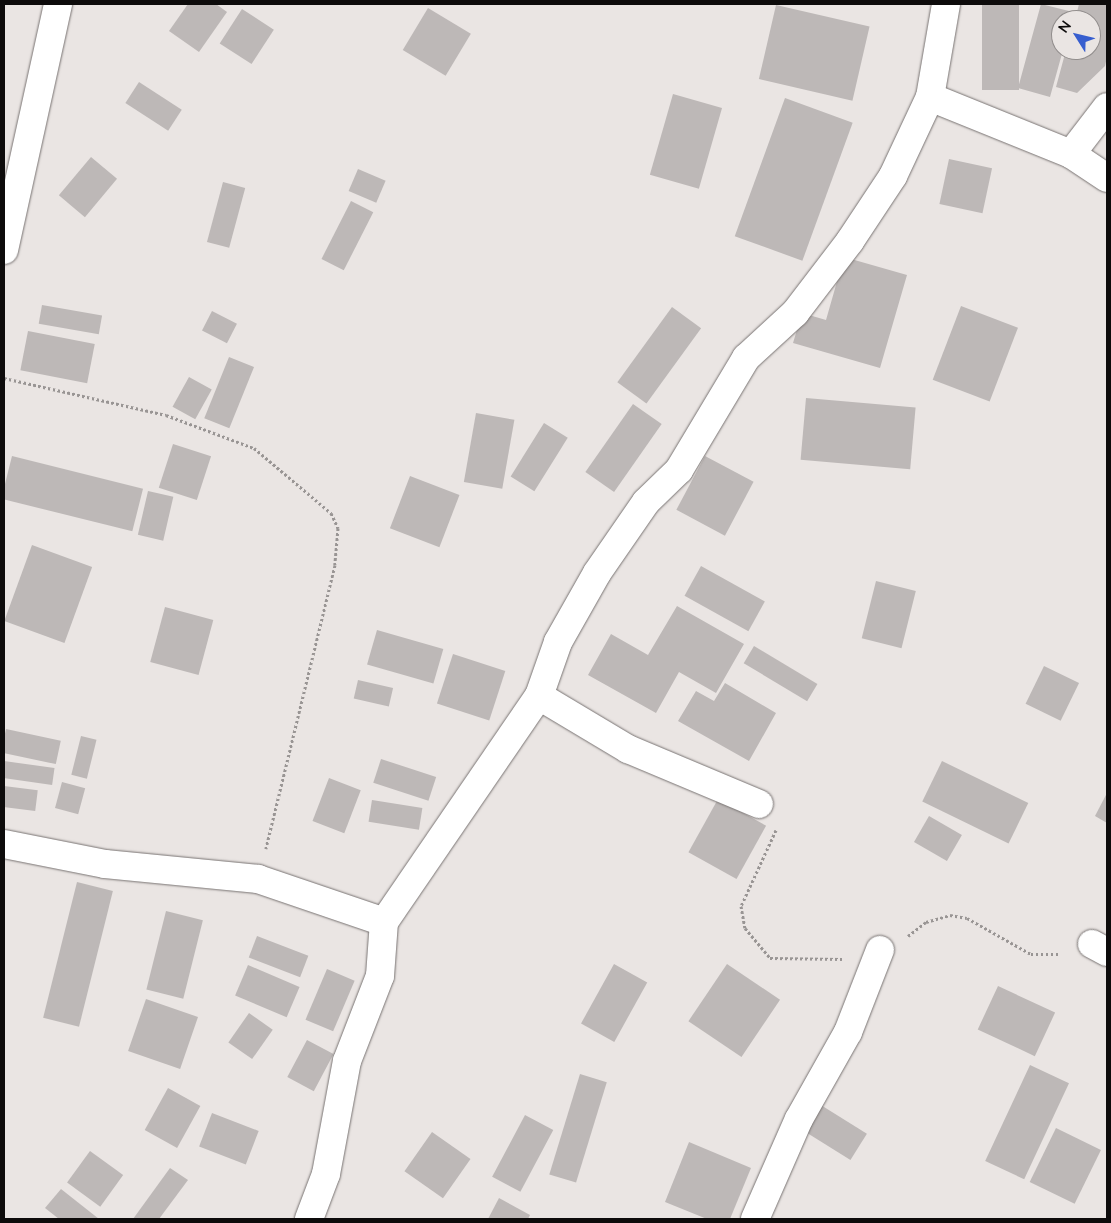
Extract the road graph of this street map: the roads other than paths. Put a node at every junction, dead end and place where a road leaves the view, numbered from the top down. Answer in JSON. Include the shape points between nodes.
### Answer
{"nodes":[{"id":1,"x":58,"y":4,"type":"edge"},
{"id":2,"x":946,"y":4,"type":"edge"},
{"id":3,"x":930,"y":97,"type":"junction"},
{"id":4,"x":1107,"y":107,"type":"edge"},
{"id":5,"x":1071,"y":154,"type":"junction"},
{"id":6,"x":1107,"y":178,"type":"edge"},
{"id":7,"x":4,"y":250,"type":"edge"},
{"id":8,"x":539,"y":696,"type":"junction"},
{"id":9,"x":759,"y":804,"type":"dead end"},
{"id":10,"x":4,"y":844,"type":"edge"},
{"id":11,"x":384,"y":922,"type":"junction"},
{"id":12,"x":880,"y":950,"type":"dead end"},
{"id":13,"x":309,"y":1219,"type":"edge"},
{"id":14,"x":755,"y":1219,"type":"edge"}],
"edges":[{"from":1,"to":7,"type":"street"},
{"from":2,"to":3,"type":"street"},
{"from":3,"to":5,"type":"street"},
{"from":3,"to":8,"type":"street","via":[[893,176],[850,241],[795,313],[746,358],[679,470],[646,502],[597,573],[558,642]]},
{"from":4,"to":5,"type":"street"},
{"from":5,"to":6,"type":"street"},
{"from":8,"to":9,"type":"street","via":[[628,748]]},
{"from":8,"to":11,"type":"street"},
{"from":10,"to":11,"type":"street","via":[[160,871],[258,879]]},
{"from":11,"to":13,"type":"street","via":[[380,976],[347,1061],[326,1174]]},
{"from":12,"to":14,"type":"street","via":[[848,1032],[798,1119]]}]}
